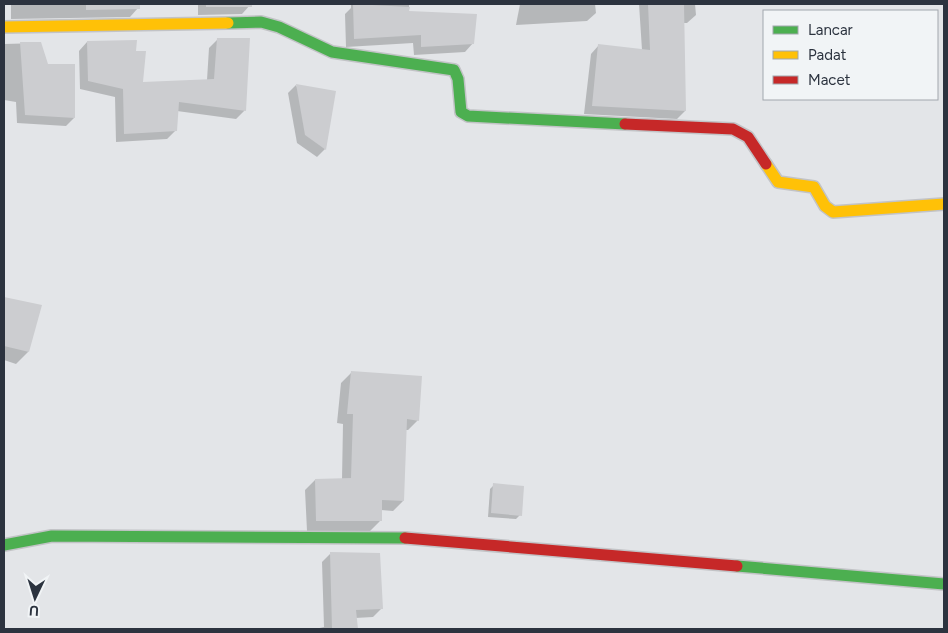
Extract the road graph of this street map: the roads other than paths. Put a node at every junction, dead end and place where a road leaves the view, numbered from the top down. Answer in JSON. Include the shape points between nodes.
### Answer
{"nodes":[{"id":1,"x":4,"y":27,"type":"edge"},
{"id":2,"x":944,"y":204,"type":"edge"},
{"id":3,"x":4,"y":546,"type":"edge"},
{"id":4,"x":944,"y":584,"type":"edge"}],
"edges":[{"from":1,"to":2,"type":"street","via":[[270,24],[332,52],[454,70],[458,77],[458,104],[461,112],[468,116],[733,129],[748,137],[778,182],[814,187],[825,206],[833,212]]},
{"from":3,"to":4,"type":"street","via":[[52,536],[398,537]]}]}
